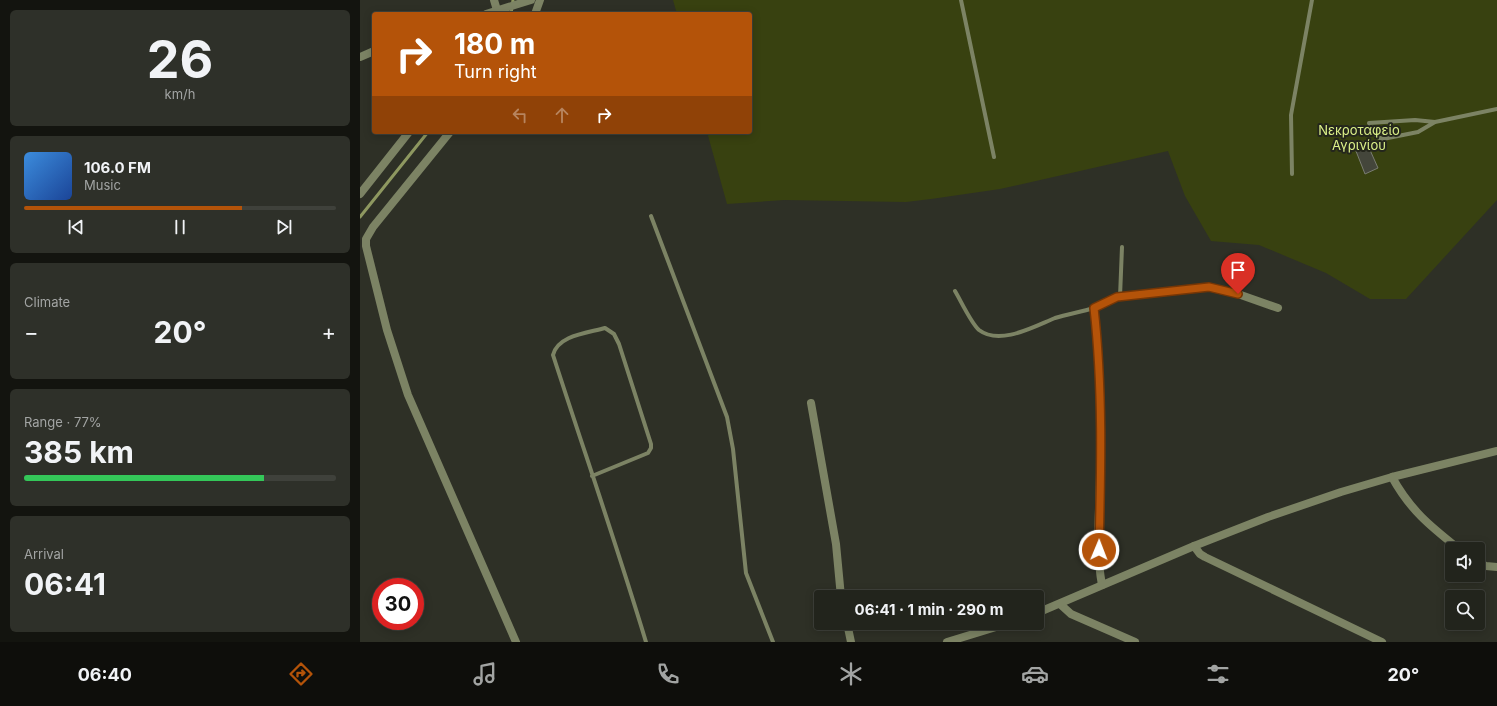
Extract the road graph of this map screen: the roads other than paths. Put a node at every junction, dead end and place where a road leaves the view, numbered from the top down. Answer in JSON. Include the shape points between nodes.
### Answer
{"nodes":[{"id":1,"x":494,"y":0,"type":"edge"},
{"id":2,"x":530,"y":0,"type":"edge"},
{"id":3,"x":540,"y":0,"type":"edge"},
{"id":4,"x":961,"y":0,"type":"edge"},
{"id":5,"x":1312,"y":0,"type":"edge"},
{"id":6,"x":496,"y":12,"type":"edge"},
{"id":7,"x":536,"y":12,"type":"edge"},
{"id":8,"x":372,"y":52,"type":"edge"},
{"id":9,"x":360,"y":56,"type":"edge"},
{"id":10,"x":1497,"y":110,"type":"edge"},
{"id":11,"x":1435,"y":122,"type":"junction"},
{"id":12,"x":407,"y":134,"type":"edge"},
{"id":13,"x":448,"y":134,"type":"edge"},
{"id":14,"x":994,"y":158,"type":"dead end"},
{"id":15,"x":1292,"y":174,"type":"dead end"},
{"id":16,"x":360,"y":194,"type":"edge"},
{"id":17,"x":651,"y":216,"type":"dead end"},
{"id":18,"x":366,"y":239,"type":"junction"},
{"id":19,"x":360,"y":246,"type":"edge"},
{"id":20,"x":1122,"y":247,"type":"dead end"},
{"id":21,"x":955,"y":290,"type":"dead end"},
{"id":22,"x":1120,"y":297,"type":"junction"},
{"id":23,"x":1094,"y":308,"type":"junction"},
{"id":24,"x":1278,"y":308,"type":"dead end"},
{"id":25,"x":811,"y":403,"type":"dead end"},
{"id":26,"x":1497,"y":451,"type":"edge"},
{"id":27,"x":592,"y":476,"type":"junction"},
{"id":28,"x":1392,"y":477,"type":"junction"},
{"id":29,"x":1450,"y":542,"type":"edge"},
{"id":30,"x":1194,"y":546,"type":"junction"},
{"id":31,"x":1485,"y":566,"type":"edge"},
{"id":32,"x":1497,"y":567,"type":"edge"},
{"id":33,"x":1102,"y":585,"type":"junction"},
{"id":34,"x":840,"y":590,"type":"edge"},
{"id":35,"x":1060,"y":604,"type":"junction"},
{"id":36,"x":1044,"y":610,"type":"edge"},
{"id":37,"x":848,"y":630,"type":"edge"},
{"id":38,"x":986,"y":630,"type":"edge"},
{"id":39,"x":516,"y":642,"type":"edge"},
{"id":40,"x":646,"y":642,"type":"edge"},
{"id":41,"x":773,"y":642,"type":"edge"},
{"id":42,"x":851,"y":642,"type":"edge"},
{"id":43,"x":947,"y":642,"type":"edge"},
{"id":44,"x":1135,"y":642,"type":"edge"},
{"id":45,"x":1382,"y":642,"type":"edge"}],
"edges":[{"from":1,"to":6,"type":"street"},
{"from":2,"to":6,"type":"street"},
{"from":3,"to":7,"type":"street"},
{"from":4,"to":14,"type":"lane"},
{"from":5,"to":15,"type":"lane","via":[[1291,115]]},
{"from":8,"to":9,"type":"street"},
{"from":10,"to":11,"type":"lane"},
{"from":11,"to":11,"type":"lane","via":[[1418,132],[1383,139],[1377,137],[1369,123],[1415,120]]},
{"from":12,"to":16,"type":"street"},
{"from":13,"to":18,"type":"street"},
{"from":17,"to":41,"type":"lane","via":[[727,417],[733,449],[746,573]]},
{"from":18,"to":19,"type":"street"},
{"from":18,"to":39,"type":"street","via":[[387,330],[408,395]]},
{"from":20,"to":22,"type":"lane"},
{"from":21,"to":23,"type":"lane","via":[[976,327],[994,335],[1013,334]]},
{"from":22,"to":23,"type":"street"},
{"from":22,"to":24,"type":"street","via":[[1209,287]]},
{"from":23,"to":33,"type":"street","via":[[1099,350],[1099,563]]},
{"from":25,"to":34,"type":"street","via":[[836,544]]},
{"from":26,"to":28,"type":"street"},
{"from":27,"to":27,"type":"lane","via":[[553,355],[558,345],[571,338],[605,328],[614,334],[619,344],[651,448],[648,453]]},
{"from":27,"to":40,"type":"lane"},
{"from":28,"to":29,"type":"street","via":[[1412,508]]},
{"from":28,"to":30,"type":"street","via":[[1268,517]]},
{"from":30,"to":33,"type":"street"},
{"from":30,"to":45,"type":"street","via":[[1205,557]]},
{"from":31,"to":32,"type":"street"},
{"from":33,"to":35,"type":"street"},
{"from":35,"to":36,"type":"street"},
{"from":35,"to":44,"type":"street","via":[[1071,614]]},
{"from":37,"to":42,"type":"street"},
{"from":38,"to":43,"type":"street"}]}
